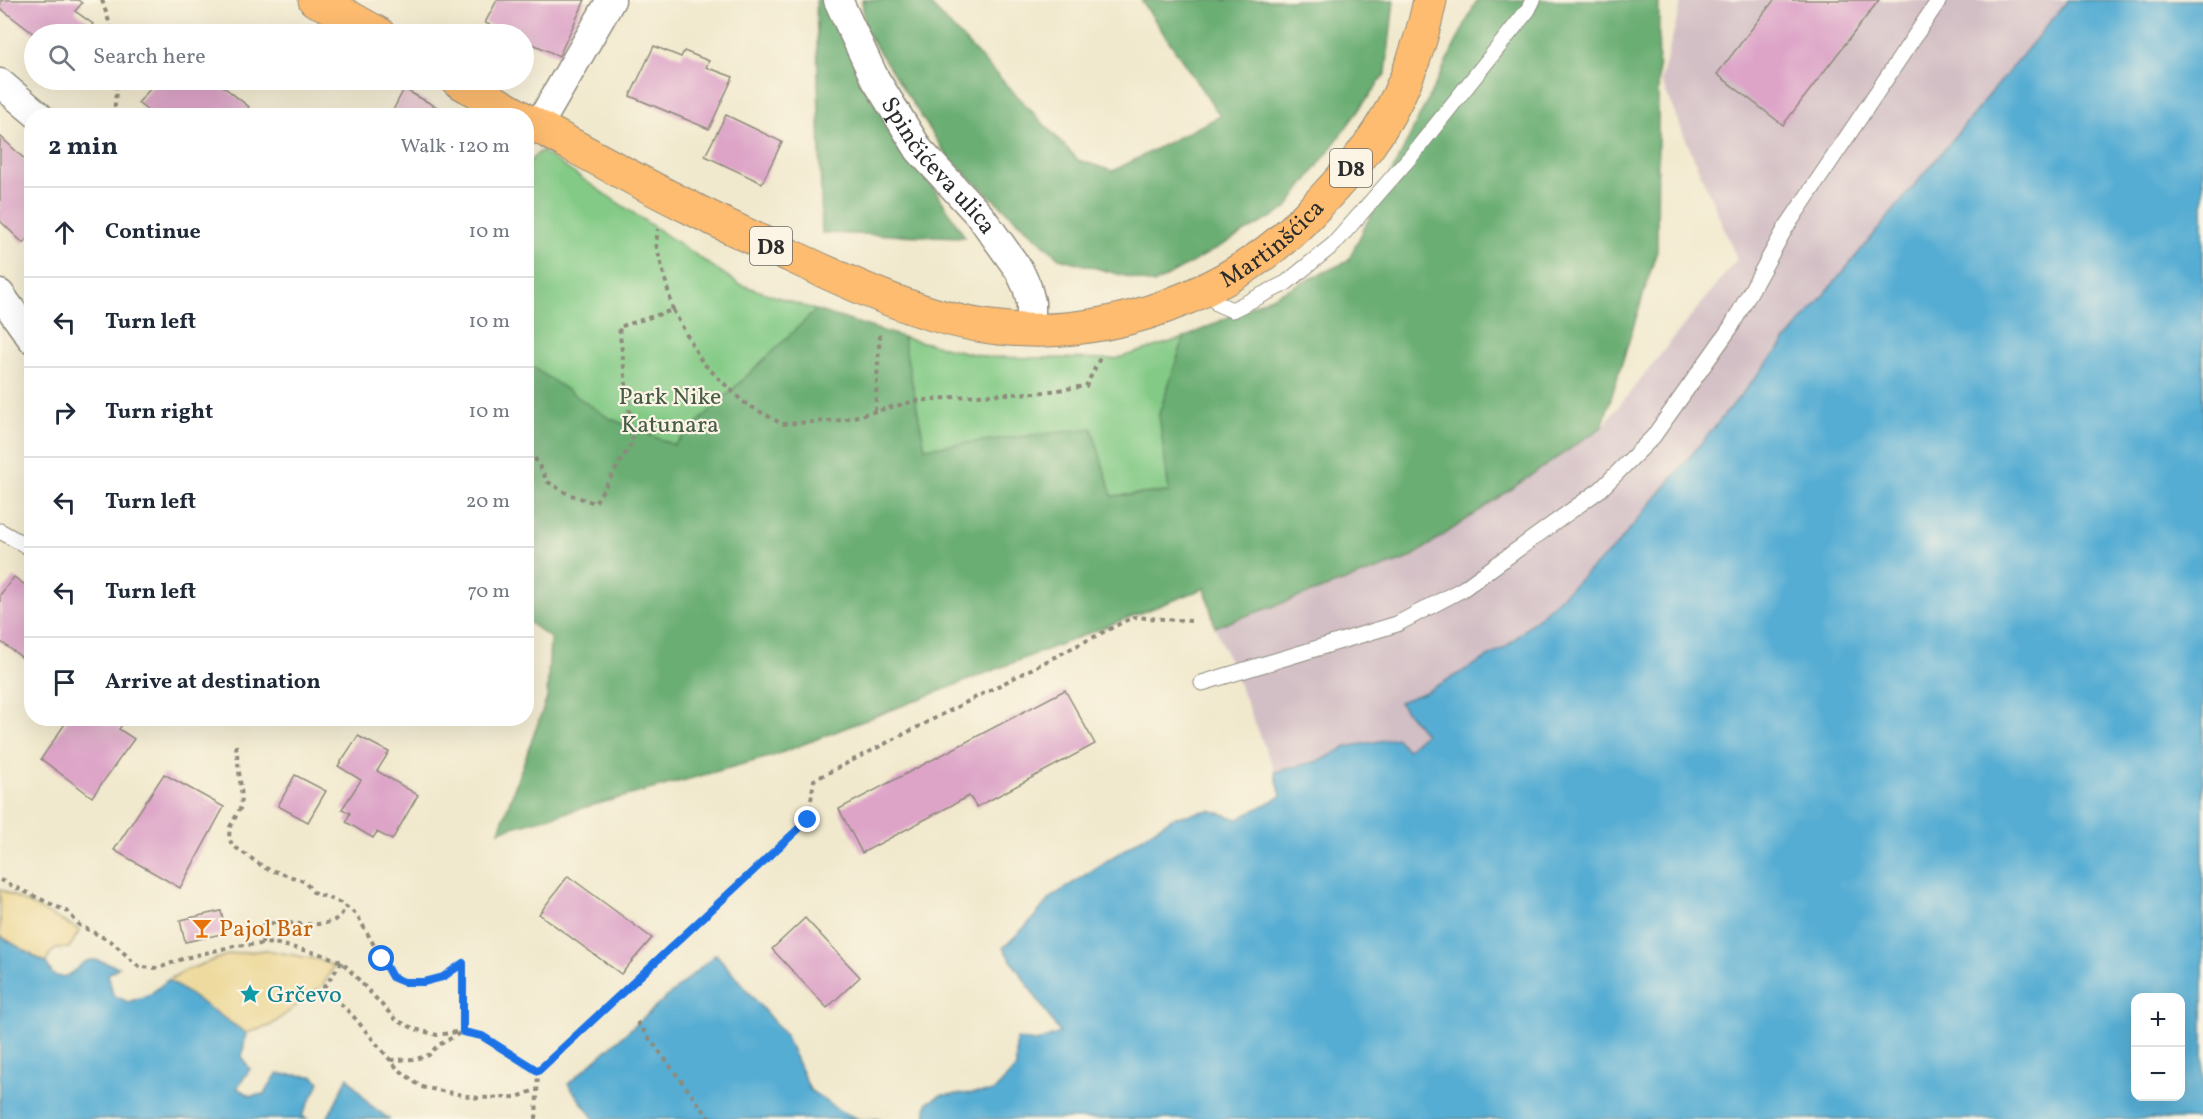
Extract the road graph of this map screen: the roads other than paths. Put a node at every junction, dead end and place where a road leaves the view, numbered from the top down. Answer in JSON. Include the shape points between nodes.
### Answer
{"nodes":[{"id":1,"x":315,"y":0,"type":"edge"},
{"id":2,"x":367,"y":0,"type":"edge"},
{"id":3,"x":610,"y":0,"type":"edge"},
{"id":4,"x":838,"y":0,"type":"edge"},
{"id":5,"x":1430,"y":0,"type":"edge"},
{"id":6,"x":1533,"y":0,"type":"edge"},
{"id":7,"x":1939,"y":0,"type":"edge"},
{"id":8,"x":362,"y":24,"type":"edge"},
{"id":9,"x":390,"y":24,"type":"edge"},
{"id":10,"x":0,"y":83,"type":"edge"},
{"id":11,"x":475,"y":90,"type":"edge"},
{"id":12,"x":30,"y":108,"type":"edge"},
{"id":13,"x":506,"y":108,"type":"edge"},
{"id":14,"x":531,"y":108,"type":"edge"},
{"id":15,"x":534,"y":123,"type":"edge"},
{"id":16,"x":1209,"y":288,"type":"junction"},
{"id":17,"x":0,"y":294,"type":"edge"},
{"id":18,"x":24,"y":328,"type":"edge"},
{"id":19,"x":1031,"y":331,"type":"junction"},
{"id":20,"x":0,"y":531,"type":"edge"},
{"id":21,"x":24,"y":544,"type":"edge"},
{"id":22,"x":1202,"y":683,"type":"dead end"}],
"edges":[{"from":1,"to":8,"type":"main road"},
{"from":2,"to":9,"type":"main road"},
{"from":3,"to":14,"type":"street"},
{"from":4,"to":19,"type":"street","name":"Spinčićeva ulica","via":[[874,77],[919,150],[981,217],[1019,270],[1031,302]]},
{"from":5,"to":16,"type":"main road","name":"Martinšćica","number":"D8","via":[[1411,68],[1368,146],[1292,233]]},
{"from":6,"to":16,"type":"lane","via":[[1412,155],[1334,244],[1286,283],[1232,310],[1218,304]]},
{"from":7,"to":22,"type":"lane","via":[[1785,229],[1731,327],[1653,437],[1601,489],[1464,588],[1397,624]]},
{"from":10,"to":12,"type":"street"},
{"from":11,"to":13,"type":"main road","number":"D8"},
{"from":15,"to":19,"type":"main road","number":"D8","via":[[687,207],[856,286],[967,323]]},
{"from":16,"to":19,"type":"main road","name":"Martinšćica","number":"D8","via":[[1156,310],[1093,326]]},
{"from":17,"to":18,"type":"street"},
{"from":20,"to":21,"type":"lane"}]}
